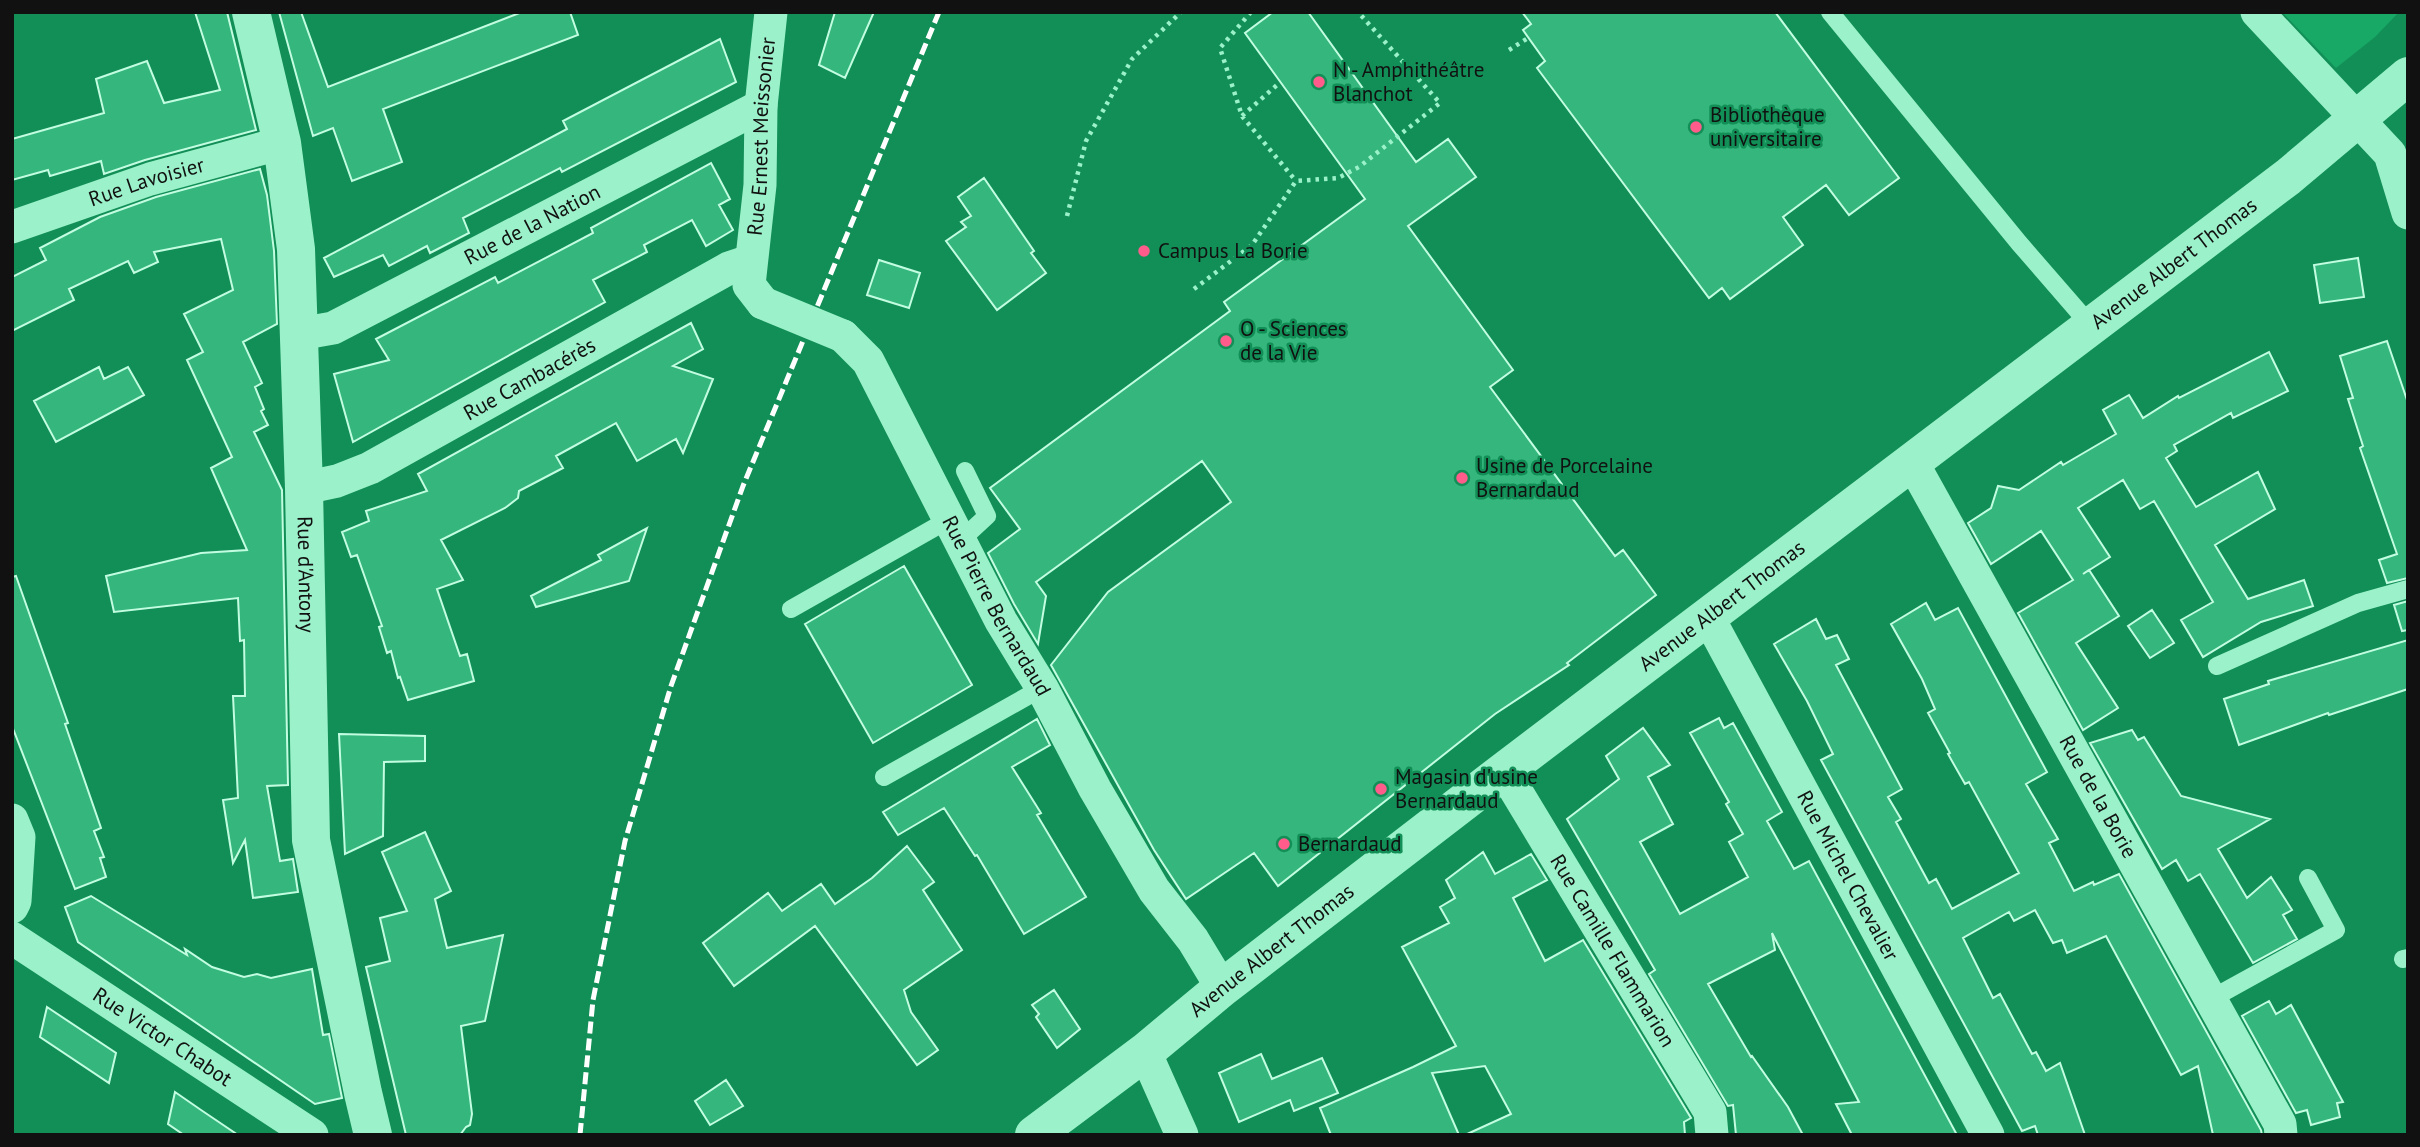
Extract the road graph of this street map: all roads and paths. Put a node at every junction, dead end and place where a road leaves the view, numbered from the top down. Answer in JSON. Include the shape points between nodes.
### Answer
{"nodes":[{"id":1,"x":251,"y":12,"type":"edge"},
{"id":2,"x":1181,"y":12,"type":"edge"},
{"id":3,"x":1251,"y":12,"type":"edge"},
{"id":4,"x":1358,"y":12,"type":"edge"},
{"id":5,"x":2257,"y":12,"type":"edge"},
{"id":6,"x":767,"y":15,"type":"edge"},
{"id":7,"x":1841,"y":16,"type":"edge"},
{"id":8,"x":1528,"y":38,"type":"dead end"},
{"id":9,"x":1509,"y":50,"type":"dead end"},
{"id":10,"x":2406,"y":78,"type":"edge"},
{"id":11,"x":1277,"y":85,"type":"dead end"},
{"id":12,"x":761,"y":106,"type":"junction"},
{"id":13,"x":1242,"y":116,"type":"junction"},
{"id":14,"x":2359,"y":120,"type":"junction"},
{"id":15,"x":282,"y":143,"type":"junction"},
{"id":16,"x":1296,"y":181,"type":"junction"},
{"id":17,"x":2408,"y":213,"type":"edge"},
{"id":18,"x":1067,"y":216,"type":"dead end"},
{"id":19,"x":12,"y":227,"type":"edge"},
{"id":20,"x":750,"y":261,"type":"junction"},
{"id":21,"x":1194,"y":289,"type":"dead end"},
{"id":22,"x":2091,"y":326,"type":"junction"},
{"id":23,"x":299,"y":334,"type":"junction"},
{"id":24,"x":1912,"y":462,"type":"junction"},
{"id":25,"x":965,"y":471,"type":"dead end"},
{"id":26,"x":304,"y":488,"type":"junction"},
{"id":27,"x":954,"y":531,"type":"junction"},
{"id":28,"x":2408,"y":589,"type":"edge"},
{"id":29,"x":791,"y":609,"type":"dead end"},
{"id":30,"x":1708,"y":617,"type":"junction"},
{"id":31,"x":2217,"y":666,"type":"dead end"},
{"id":32,"x":1042,"y":688,"type":"junction"},
{"id":33,"x":1504,"y":771,"type":"junction"},
{"id":34,"x":884,"y":777,"type":"dead end"},
{"id":35,"x":12,"y":820,"type":"edge"},
{"id":36,"x":2308,"y":878,"type":"dead end"},
{"id":37,"x":12,"y":906,"type":"edge"},
{"id":38,"x":12,"y":938,"type":"edge"},
{"id":39,"x":1222,"y":988,"type":"junction"},
{"id":40,"x":2211,"y":999,"type":"junction"},
{"id":41,"x":1145,"y":1052,"type":"junction"},
{"id":42,"x":312,"y":1135,"type":"edge"},
{"id":43,"x":373,"y":1135,"type":"edge"},
{"id":44,"x":1034,"y":1135,"type":"edge"},
{"id":45,"x":1182,"y":1135,"type":"edge"},
{"id":46,"x":1712,"y":1135,"type":"edge"},
{"id":47,"x":1988,"y":1135,"type":"edge"},
{"id":48,"x":2281,"y":1135,"type":"edge"}],
"edges":[{"from":1,"to":15,"type":"street","name":"Rue d'Antony"},
{"from":2,"to":18,"type":"path","via":[[1132,59],[1086,141]]},
{"from":3,"to":13,"type":"path","via":[[1220,48]]},
{"from":4,"to":16,"type":"path","via":[[1440,103],[1359,167],[1338,178]]},
{"from":5,"to":14,"type":"street"},
{"from":6,"to":12,"type":"street","name":"Rue Ernest Meissonier"},
{"from":7,"to":22,"type":"lane","via":[[2011,234]]},
{"from":8,"to":9,"type":"path"},
{"from":10,"to":14,"type":"street","name":"Avenue Albert Thomas"},
{"from":11,"to":13,"type":"path"},
{"from":12,"to":20,"type":"street","name":"Rue Ernest Meissonier","via":[[760,185]]},
{"from":12,"to":23,"type":"street","name":"Rue de la Nation","via":[[333,328]]},
{"from":13,"to":16,"type":"path"},
{"from":14,"to":17,"type":"street","via":[[2390,154]]},
{"from":14,"to":22,"type":"street","name":"Avenue Albert Thomas"},
{"from":15,"to":19,"type":"street","name":"Rue Lavoisier","via":[[150,179]]},
{"from":15,"to":23,"type":"street","name":"Rue d'Antony","via":[[296,249]]},
{"from":16,"to":21,"type":"path","via":[[1252,245]]},
{"from":20,"to":26,"type":"street","name":"Rue Cambacérès","via":[[729,268],[370,468]]},
{"from":20,"to":27,"type":"street","name":"Rue Pierre Bernardaud","bridge":true,"via":[[749,285],[763,303],[843,336],[868,361]]},
{"from":22,"to":24,"type":"street","name":"Avenue Albert Thomas"},
{"from":23,"to":26,"type":"street","name":"Rue d'Antony"},
{"from":24,"to":30,"type":"street","name":"Avenue Albert Thomas"},
{"from":24,"to":40,"type":"street","name":"Rue de la Borie"},
{"from":25,"to":27,"type":"lane","via":[[987,516]]},
{"from":26,"to":43,"type":"street","name":"Rue d'Antony","via":[[311,840]]},
{"from":27,"to":29,"type":"lane"},
{"from":27,"to":32,"type":"street","name":"Rue Pierre Bernardaud"},
{"from":28,"to":31,"type":"lane","via":[[2358,603]]},
{"from":30,"to":33,"type":"street","name":"Avenue Albert Thomas"},
{"from":30,"to":47,"type":"street","name":"Rue Michel Chevalier"},
{"from":32,"to":34,"type":"lane"},
{"from":32,"to":39,"type":"street","name":"Rue Pierre Bernardaud","via":[[1154,890],[1193,940]]},
{"from":33,"to":39,"type":"street","name":"Avenue Albert Thomas"},
{"from":33,"to":46,"type":"street","name":"Rue Camille Flammarion","via":[[1710,1112]]},
{"from":35,"to":37,"type":"street","via":[[19,837]]},
{"from":36,"to":40,"type":"lane","via":[[2336,930]]},
{"from":38,"to":42,"type":"street","name":"Rue Victor Chabot"},
{"from":39,"to":41,"type":"street","name":"Avenue Albert Thomas"},
{"from":40,"to":48,"type":"street","name":"Rue de la Borie","via":[[2280,1124]]},
{"from":41,"to":44,"type":"street","name":"Avenue Albert Thomas"},
{"from":41,"to":45,"type":"street"}]}
